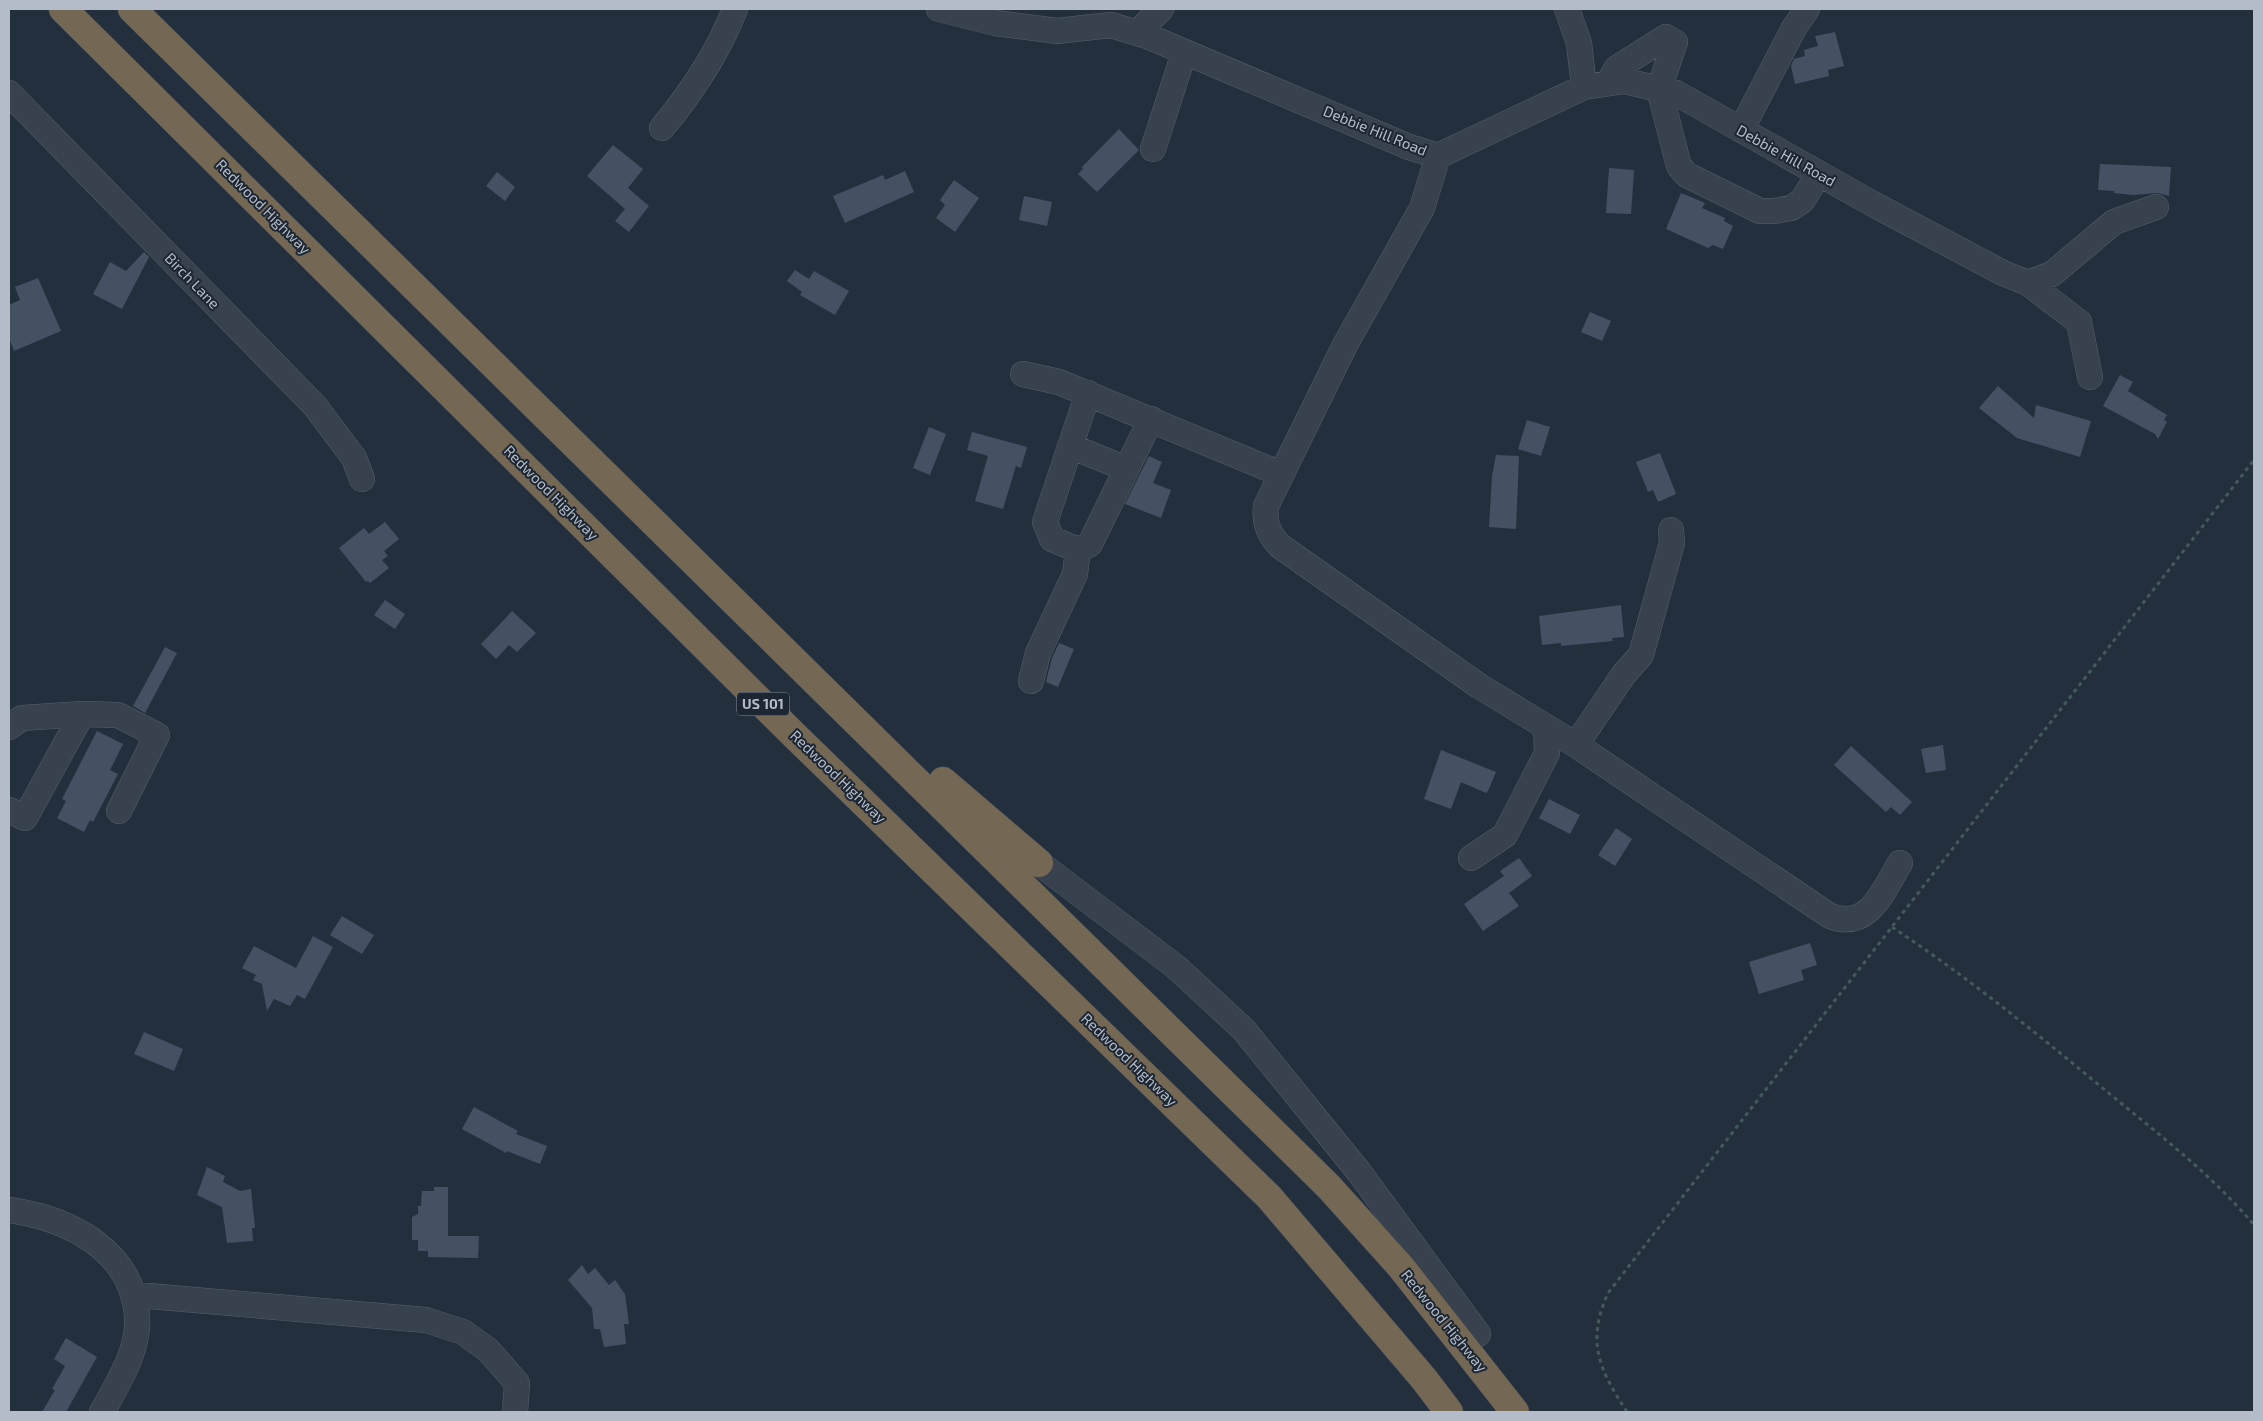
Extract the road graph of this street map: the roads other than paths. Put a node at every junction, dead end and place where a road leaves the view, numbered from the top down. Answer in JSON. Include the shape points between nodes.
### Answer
{"nodes":[{"id":1,"x":63,"y":9,"type":"edge"},
{"id":2,"x":132,"y":9,"type":"edge"},
{"id":3,"x":734,"y":9,"type":"edge"},
{"id":4,"x":1161,"y":9,"type":"edge"},
{"id":5,"x":1567,"y":9,"type":"edge"},
{"id":6,"x":1807,"y":9,"type":"edge"},
{"id":7,"x":948,"y":10,"type":"edge"},
{"id":8,"x":1120,"y":17,"type":"edge"},
{"id":9,"x":1137,"y":34,"type":"junction"},
{"id":10,"x":1184,"y":52,"type":"junction"},
{"id":11,"x":1596,"y":85,"type":"junction"},
{"id":12,"x":1659,"y":89,"type":"junction"},
{"id":13,"x":9,"y":93,"type":"edge"},
{"id":14,"x":662,"y":128,"type":"dead end"},
{"id":15,"x":1741,"y":130,"type":"junction"},
{"id":16,"x":1153,"y":149,"type":"dead end"},
{"id":17,"x":1438,"y":156,"type":"junction"},
{"id":18,"x":1819,"y":174,"type":"junction"},
{"id":19,"x":2156,"y":207,"type":"dead end"},
{"id":20,"x":2028,"y":283,"type":"junction"},
{"id":21,"x":1023,"y":374,"type":"dead end"},
{"id":22,"x":2090,"y":377,"type":"dead end"},
{"id":23,"x":1088,"y":393,"type":"junction"},
{"id":24,"x":1151,"y":420,"type":"junction"},
{"id":25,"x":1070,"y":446,"type":"junction"},
{"id":26,"x":1127,"y":469,"type":"junction"},
{"id":27,"x":1281,"y":474,"type":"junction"},
{"id":28,"x":362,"y":478,"type":"dead end"},
{"id":29,"x":1671,"y":530,"type":"dead end"},
{"id":30,"x":1078,"y":550,"type":"junction"},
{"id":31,"x":738,"y":605,"type":"junction"},
{"id":32,"x":1031,"y":681,"type":"dead end"},
{"id":33,"x":82,"y":714,"type":"junction"},
{"id":34,"x":9,"y":727,"type":"edge"},
{"id":35,"x":1546,"y":727,"type":"junction"},
{"id":36,"x":1576,"y":745,"type":"junction"},
{"id":37,"x":9,"y":810,"type":"edge"},
{"id":38,"x":120,"y":811,"type":"dead end"},
{"id":39,"x":1471,"y":858,"type":"dead end"},
{"id":40,"x":1038,"y":863,"type":"joint"},
{"id":41,"x":1900,"y":863,"type":"dead end"},
{"id":42,"x":9,"y":1210,"type":"edge"},
{"id":43,"x":134,"y":1299,"type":"junction"},
{"id":44,"x":1478,"y":1334,"type":"joint"},
{"id":45,"x":102,"y":1412,"type":"edge"},
{"id":46,"x":515,"y":1412,"type":"edge"},
{"id":47,"x":1449,"y":1412,"type":"edge"},
{"id":48,"x":1514,"y":1412,"type":"edge"},
{"id":49,"x":1521,"y":1412,"type":"edge"}],
"edges":[{"from":1,"to":47,"type":"highway","name":"Redwood Highway","number":"US 101","via":[[779,720],[1269,1198]]},
{"from":2,"to":31,"type":"highway","name":"Redwood Highway"},
{"from":3,"to":14,"type":"street","via":[[727,30],[693,91]]},
{"from":4,"to":9,"type":"street"},
{"from":5,"to":11,"type":"street"},
{"from":6,"to":15,"type":"street"},
{"from":7,"to":8,"type":"street","name":"Debbie Hill Road","via":[[995,23],[1057,31]]},
{"from":8,"to":9,"type":"street","name":"Debbie Hill Road"},
{"from":9,"to":10,"type":"street","name":"Debbie Hill Road"},
{"from":10,"to":16,"type":"street"},
{"from":10,"to":17,"type":"street","name":"Debbie Hill Road","via":[[1409,148]]},
{"from":11,"to":12,"type":"street","name":"Debbie Hill Road","via":[[1625,81]]},
{"from":11,"to":12,"type":"street","via":[[1666,38],[1675,42],[1674,51]]},
{"from":11,"to":17,"type":"street","name":"Debbie Hill Road"},
{"from":12,"to":15,"type":"street","name":"Debbie Hill Road","via":[[1676,93]]},
{"from":12,"to":18,"type":"street","via":[[1680,166],[1687,175],[1760,211],[1774,211],[1791,208],[1802,201]]},
{"from":13,"to":28,"type":"street","name":"Birch Lane","via":[[315,406],[354,458]]},
{"from":15,"to":18,"type":"street","name":"Debbie Hill Road"},
{"from":17,"to":27,"type":"street","via":[[1422,208],[1345,345]]},
{"from":18,"to":20,"type":"street","name":"Debbie Hill Road","via":[[2003,273]]},
{"from":19,"to":20,"type":"street","via":[[2114,222],[2052,274]]},
{"from":20,"to":22,"type":"street","name":"Debbie Hill Road","via":[[2079,322]]},
{"from":21,"to":23,"type":"street"},
{"from":23,"to":24,"type":"street"},
{"from":23,"to":25,"type":"street"},
{"from":24,"to":26,"type":"street"},
{"from":24,"to":27,"type":"street"},
{"from":25,"to":26,"type":"street"},
{"from":25,"to":30,"type":"street","via":[[1045,522],[1052,539]]},
{"from":26,"to":30,"type":"street","via":[[1090,544]]},
{"from":27,"to":35,"type":"street","via":[[1264,517],[1272,538],[1280,546],[1480,686]]},
{"from":29,"to":36,"type":"street","via":[[1672,543],[1641,655],[1624,674]]},
{"from":30,"to":32,"type":"street","via":[[1075,574],[1038,653]]},
{"from":31,"to":40,"type":"highway"},
{"from":31,"to":48,"type":"highway","name":"Redwood Highway","via":[[1329,1187],[1401,1268]]},
{"from":33,"to":34,"type":"street","via":[[22,718]]},
{"from":33,"to":37,"type":"street","via":[[25,818]]},
{"from":33,"to":38,"type":"street","via":[[118,715],[157,735]]},
{"from":35,"to":36,"type":"street"},
{"from":35,"to":39,"type":"street","via":[[1547,753],[1505,835]]},
{"from":36,"to":41,"type":"street","via":[[1811,904],[1841,920],[1852,920],[1868,912]]},
{"from":40,"to":44,"type":"street","via":[[1176,967],[1244,1030],[1360,1172]]},
{"from":42,"to":43,"type":"street","via":[[67,1225],[94,1240],[112,1256],[125,1275]]},
{"from":43,"to":45,"type":"street","via":[[137,1317],[135,1337],[119,1381]]},
{"from":43,"to":46,"type":"street","via":[[149,1296],[426,1320],[463,1332],[488,1350],[517,1383]]},
{"from":44,"to":49,"type":"highway"}]}
